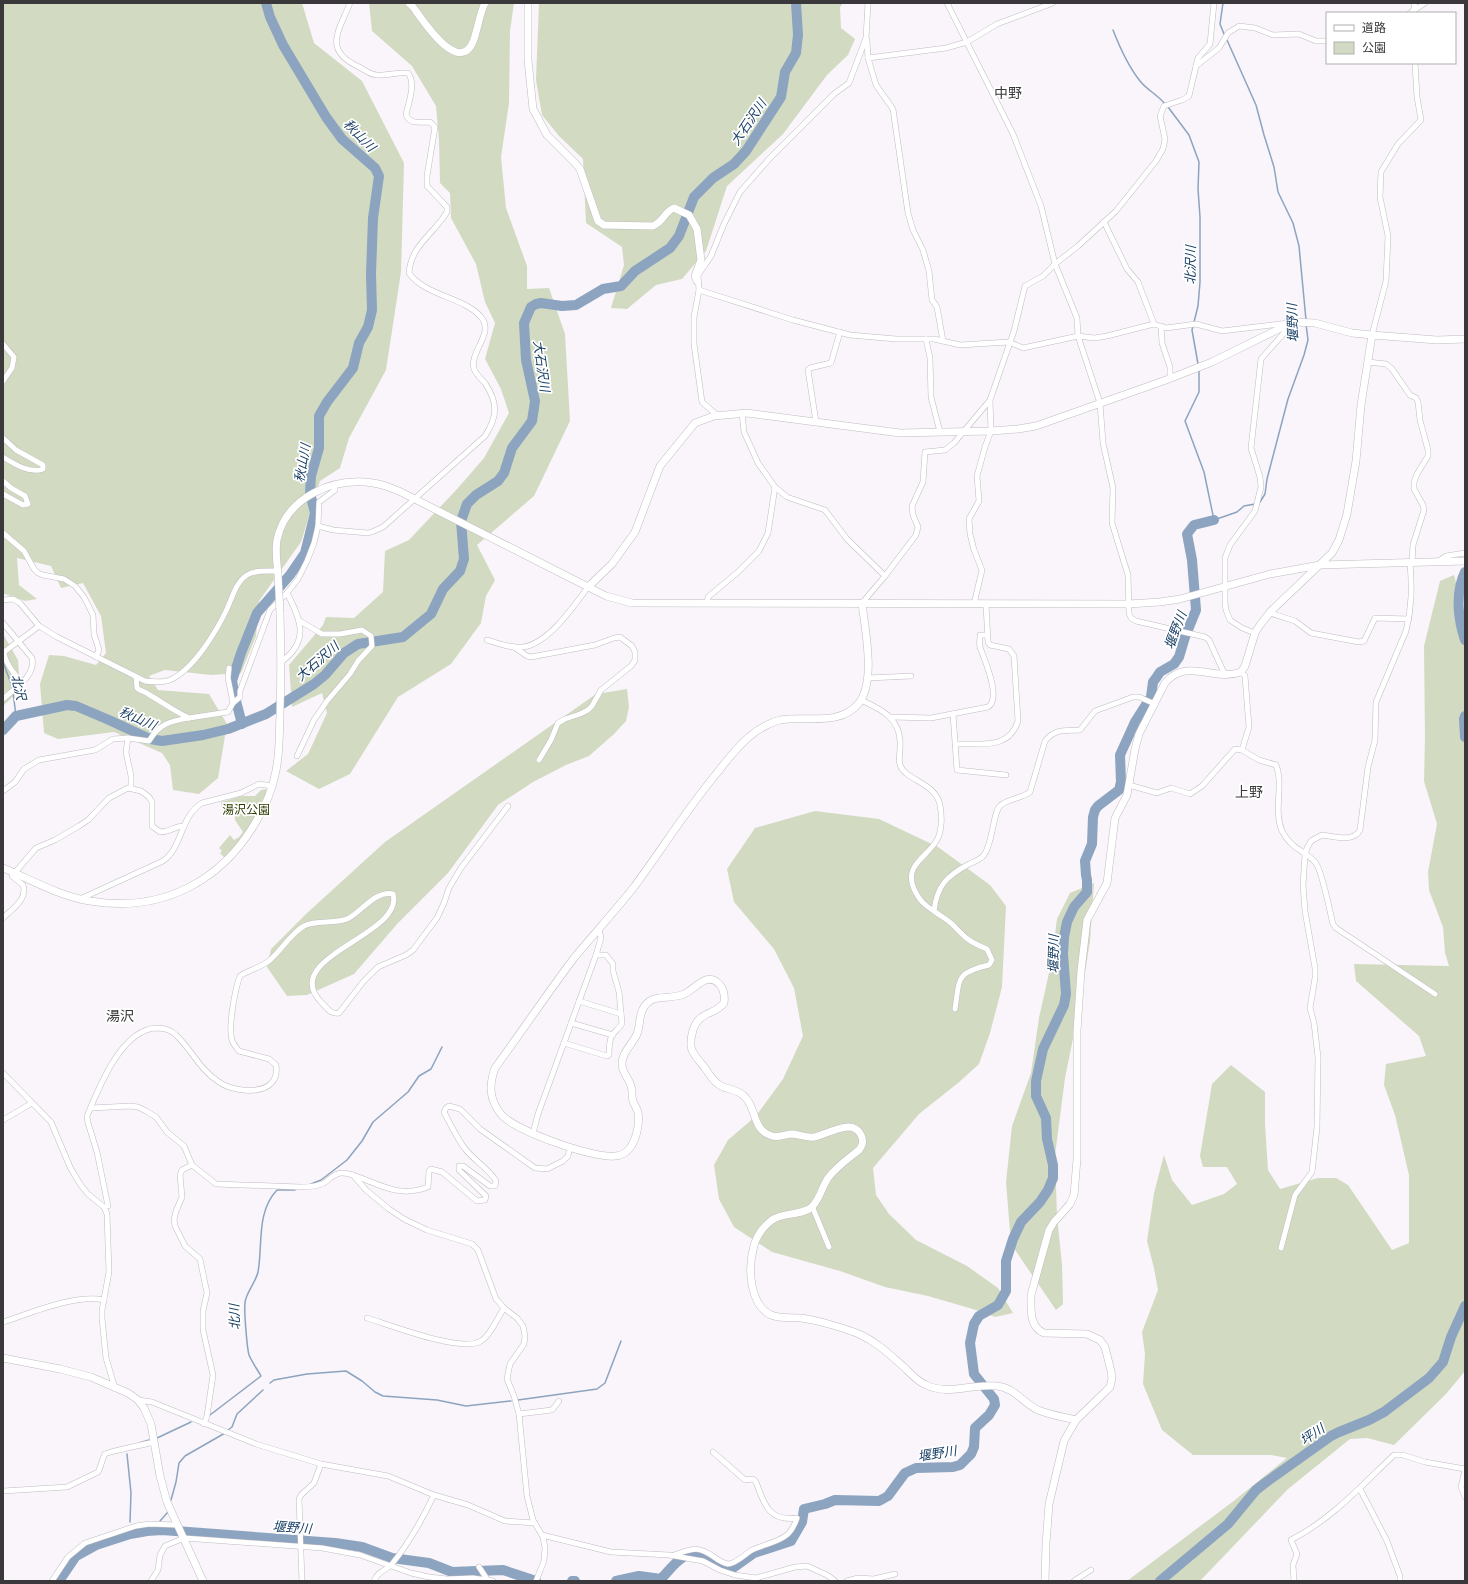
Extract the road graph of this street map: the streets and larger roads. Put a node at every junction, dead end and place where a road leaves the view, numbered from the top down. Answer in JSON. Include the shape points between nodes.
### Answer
{"nodes":[{"id":1,"x":350,"y":3,"type":"edge"},
{"id":2,"x":409,"y":3,"type":"edge"},
{"id":3,"x":485,"y":3,"type":"edge"},
{"id":4,"x":528,"y":3,"type":"edge"},
{"id":5,"x":868,"y":3,"type":"edge"},
{"id":6,"x":947,"y":3,"type":"edge"},
{"id":7,"x":1053,"y":3,"type":"edge"},
{"id":8,"x":1214,"y":3,"type":"edge"},
{"id":9,"x":1425,"y":3,"type":"edge"},
{"id":10,"x":1413,"y":12,"type":"edge"},
{"id":11,"x":866,"y":38,"type":"junction"},
{"id":12,"x":1326,"y":41,"type":"edge"},
{"id":13,"x":967,"y":42,"type":"junction"},
{"id":14,"x":868,"y":58,"type":"junction"},
{"id":15,"x":1415,"y":64,"type":"edge"},
{"id":16,"x":1196,"y":66,"type":"junction"},
{"id":17,"x":1104,"y":222,"type":"junction"},
{"id":18,"x":1055,"y":264,"type":"junction"},
{"id":19,"x":697,"y":281,"type":"junction"},
{"id":20,"x":699,"y":290,"type":"junction"},
{"id":21,"x":1293,"y":322,"type":"junction"},
{"id":22,"x":1154,"y":324,"type":"junction"},
{"id":23,"x":1161,"y":326,"type":"junction"},
{"id":24,"x":840,"y":332,"type":"junction"},
{"id":25,"x":1372,"y":335,"type":"junction"},
{"id":26,"x":1078,"y":336,"type":"junction"},
{"id":27,"x":926,"y":339,"type":"junction"},
{"id":28,"x":1465,"y":339,"type":"edge"},
{"id":29,"x":943,"y":341,"type":"junction"},
{"id":30,"x":1009,"y":342,"type":"junction"},
{"id":31,"x":3,"y":344,"type":"edge"},
{"id":32,"x":1368,"y":362,"type":"junction"},
{"id":33,"x":1170,"y":378,"type":"junction"},
{"id":34,"x":3,"y":381,"type":"edge"},
{"id":35,"x":990,"y":400,"type":"junction"},
{"id":36,"x":1100,"y":403,"type":"junction"},
{"id":37,"x":742,"y":414,"type":"junction"},
{"id":38,"x":718,"y":416,"type":"junction"},
{"id":39,"x":816,"y":422,"type":"junction"},
{"id":40,"x":964,"y":431,"type":"junction"},
{"id":41,"x":991,"y":431,"type":"junction"},
{"id":42,"x":940,"y":432,"type":"junction"},
{"id":43,"x":3,"y":438,"type":"edge"},
{"id":44,"x":3,"y":458,"type":"edge"},
{"id":45,"x":3,"y":481,"type":"edge"},
{"id":46,"x":335,"y":484,"type":"junction"},
{"id":47,"x":775,"y":487,"type":"junction"},
{"id":48,"x":3,"y":494,"type":"edge"},
{"id":49,"x":414,"y":498,"type":"junction"},
{"id":50,"x":318,"y":526,"type":"junction"},
{"id":51,"x":3,"y":533,"type":"edge"},
{"id":52,"x":1463,"y":553,"type":"edge"},
{"id":53,"x":1465,"y":561,"type":"edge"},
{"id":54,"x":1436,"y":562,"type":"junction"},
{"id":55,"x":1411,"y":563,"type":"junction"},
{"id":56,"x":1320,"y":565,"type":"junction"},
{"id":57,"x":277,"y":572,"type":"junction"},
{"id":58,"x":885,"y":576,"type":"junction"},
{"id":59,"x":588,"y":587,"type":"junction"},
{"id":60,"x":1226,"y":587,"type":"junction"},
{"id":61,"x":287,"y":593,"type":"junction"},
{"id":62,"x":3,"y":600,"type":"edge"},
{"id":63,"x":707,"y":603,"type":"junction"},
{"id":64,"x":862,"y":603,"type":"junction"},
{"id":65,"x":974,"y":604,"type":"junction"},
{"id":66,"x":986,"y":604,"type":"junction"},
{"id":67,"x":1128,"y":604,"type":"junction"},
{"id":68,"x":1270,"y":613,"type":"junction"},
{"id":69,"x":1409,"y":619,"type":"junction"},
{"id":70,"x":300,"y":621,"type":"junction"},
{"id":71,"x":3,"y":623,"type":"edge"},
{"id":72,"x":39,"y":626,"type":"junction"},
{"id":73,"x":1256,"y":633,"type":"junction"},
{"id":74,"x":987,"y":635,"type":"junction"},
{"id":75,"x":487,"y":640,"type":"dead end"},
{"id":76,"x":19,"y":642,"type":"junction"},
{"id":77,"x":514,"y":647,"type":"junction"},
{"id":78,"x":96,"y":657,"type":"junction"},
{"id":79,"x":281,"y":662,"type":"junction"},
{"id":80,"x":229,"y":668,"type":"dead end"},
{"id":81,"x":1241,"y":672,"type":"junction"},
{"id":82,"x":1224,"y":675,"type":"junction"},
{"id":83,"x":911,"y":676,"type":"dead end"},
{"id":84,"x":136,"y":677,"type":"junction"},
{"id":85,"x":868,"y":678,"type":"junction"},
{"id":86,"x":21,"y":682,"type":"junction"},
{"id":87,"x":3,"y":698,"type":"edge"},
{"id":88,"x":861,"y":700,"type":"junction"},
{"id":89,"x":233,"y":702,"type":"junction"},
{"id":90,"x":1154,"y":703,"type":"junction"},
{"id":91,"x":953,"y":714,"type":"junction"},
{"id":92,"x":891,"y":717,"type":"junction"},
{"id":93,"x":189,"y":718,"type":"junction"},
{"id":94,"x":128,"y":738,"type":"junction"},
{"id":95,"x":956,"y":744,"type":"junction"},
{"id":96,"x":1242,"y":750,"type":"junction"},
{"id":97,"x":297,"y":756,"type":"dead end"},
{"id":98,"x":539,"y":760,"type":"dead end"},
{"id":99,"x":1006,"y":775,"type":"dead end"},
{"id":100,"x":1129,"y":785,"type":"junction"},
{"id":101,"x":272,"y":786,"type":"junction"},
{"id":102,"x":131,"y":788,"type":"junction"},
{"id":103,"x":3,"y":791,"type":"edge"},
{"id":104,"x":508,"y":806,"type":"dead end"},
{"id":105,"x":184,"y":826,"type":"junction"},
{"id":106,"x":1305,"y":855,"type":"junction"},
{"id":107,"x":3,"y":868,"type":"edge"},
{"id":108,"x":14,"y":872,"type":"junction"},
{"id":109,"x":80,"y":899,"type":"junction"},
{"id":110,"x":934,"y":911,"type":"junction"},
{"id":111,"x":3,"y":918,"type":"edge"},
{"id":112,"x":599,"y":930,"type":"junction"},
{"id":113,"x":596,"y":955,"type":"junction"},
{"id":114,"x":1435,"y":994,"type":"dead end"},
{"id":115,"x":579,"y":1001,"type":"junction"},
{"id":116,"x":955,"y":1009,"type":"dead end"},
{"id":117,"x":621,"y":1014,"type":"junction"},
{"id":118,"x":571,"y":1023,"type":"junction"},
{"id":119,"x":612,"y":1035,"type":"junction"},
{"id":120,"x":564,"y":1043,"type":"junction"},
{"id":121,"x":3,"y":1073,"type":"edge"},
{"id":122,"x":32,"y":1103,"type":"junction"},
{"id":123,"x":91,"y":1108,"type":"junction"},
{"id":124,"x":3,"y":1120,"type":"edge"},
{"id":125,"x":533,"y":1133,"type":"junction"},
{"id":126,"x":570,"y":1147,"type":"junction"},
{"id":127,"x":192,"y":1165,"type":"junction"},
{"id":128,"x":352,"y":1174,"type":"junction"},
{"id":129,"x":108,"y":1206,"type":"dead end"},
{"id":130,"x":812,"y":1206,"type":"junction"},
{"id":131,"x":829,"y":1247,"type":"dead end"},
{"id":132,"x":1281,"y":1248,"type":"dead end"},
{"id":133,"x":104,"y":1300,"type":"junction"},
{"id":134,"x":504,"y":1308,"type":"junction"},
{"id":135,"x":367,"y":1318,"type":"dead end"},
{"id":136,"x":3,"y":1322,"type":"edge"},
{"id":137,"x":3,"y":1358,"type":"edge"},
{"id":138,"x":115,"y":1388,"type":"junction"},
{"id":139,"x":138,"y":1400,"type":"junction"},
{"id":140,"x":559,"y":1402,"type":"dead end"},
{"id":141,"x":519,"y":1414,"type":"junction"},
{"id":142,"x":1076,"y":1420,"type":"junction"},
{"id":143,"x":204,"y":1424,"type":"junction"},
{"id":144,"x":154,"y":1442,"type":"junction"},
{"id":145,"x":713,"y":1452,"type":"dead end"},
{"id":146,"x":321,"y":1464,"type":"junction"},
{"id":147,"x":1465,"y":1470,"type":"edge"},
{"id":148,"x":1360,"y":1489,"type":"junction"},
{"id":149,"x":3,"y":1491,"type":"edge"},
{"id":150,"x":434,"y":1495,"type":"junction"},
{"id":151,"x":1465,"y":1497,"type":"edge"},
{"id":152,"x":535,"y":1523,"type":"junction"},
{"id":153,"x":178,"y":1526,"type":"junction"},
{"id":154,"x":542,"y":1535,"type":"junction"},
{"id":155,"x":183,"y":1537,"type":"junction"},
{"id":156,"x":301,"y":1546,"type":"junction"},
{"id":157,"x":706,"y":1551,"type":"junction"},
{"id":158,"x":674,"y":1556,"type":"junction"},
{"id":159,"x":709,"y":1564,"type":"junction"},
{"id":160,"x":391,"y":1565,"type":"junction"},
{"id":161,"x":479,"y":1567,"type":"dead end"},
{"id":162,"x":1091,"y":1570,"type":"dead end"},
{"id":163,"x":895,"y":1574,"type":"dead end"},
{"id":164,"x":536,"y":1579,"type":"edge"},
{"id":165,"x":489,"y":1580,"type":"edge"},
{"id":166,"x":52,"y":1581,"type":"edge"},
{"id":167,"x":151,"y":1581,"type":"edge"},
{"id":168,"x":204,"y":1581,"type":"edge"},
{"id":169,"x":302,"y":1581,"type":"edge"},
{"id":170,"x":374,"y":1581,"type":"edge"},
{"id":171,"x":835,"y":1581,"type":"edge"},
{"id":172,"x":847,"y":1581,"type":"edge"},
{"id":173,"x":1046,"y":1581,"type":"edge"},
{"id":174,"x":1074,"y":1581,"type":"edge"},
{"id":175,"x":1294,"y":1581,"type":"edge"},
{"id":176,"x":1400,"y":1581,"type":"edge"}],
"edges":[{"from":1,"to":49,"type":"street","via":[[337,36],[336,45],[339,52],[344,59],[371,74],[408,73],[411,83],[407,117],[415,122],[430,122],[434,128],[427,186],[447,207],[447,212],[413,254],[408,273],[430,290],[469,308],[481,317],[485,330],[474,360],[474,368],[494,401],[493,425],[485,436]]},
{"from":2,"to":3,"type":"street","via":[[439,41],[452,51],[463,52],[468,50],[473,42]]},
{"from":4,"to":19,"type":"street","via":[[528,60],[533,109],[547,135],[580,169],[598,221],[604,225],[653,226],[660,223],[670,209],[678,209],[690,215],[697,229],[700,244],[701,260],[695,276]]},
{"from":5,"to":11,"type":"street"},
{"from":6,"to":13,"type":"street"},
{"from":7,"to":13,"type":"street","via":[[997,24]]},
{"from":8,"to":16,"type":"street","via":[[1210,44],[1198,58]]},
{"from":9,"to":10,"type":"street"},
{"from":11,"to":14,"type":"street"},
{"from":11,"to":19,"type":"street","via":[[849,83],[834,94],[740,192]]},
{"from":12,"to":16,"type":"street","via":[[1316,41],[1299,34],[1273,35],[1255,28],[1239,26],[1227,33],[1219,48]]},
{"from":13,"to":14,"type":"street","via":[[946,48]]},
{"from":13,"to":18,"type":"street","via":[[1015,142],[1041,206]]},
{"from":14,"to":29,"type":"street","via":[[876,85],[893,109],[908,213],[929,271],[932,300],[937,307]]},
{"from":15,"to":25,"type":"street","via":[[1421,120],[1398,144],[1381,172],[1380,197],[1388,236],[1386,281]]},
{"from":16,"to":17,"type":"street","via":[[1189,96],[1167,105],[1160,116],[1165,139],[1156,160]]},
{"from":17,"to":18,"type":"street"},
{"from":17,"to":22,"type":"street","via":[[1128,269],[1138,282]]},
{"from":18,"to":26,"type":"street","via":[[1077,318]]},
{"from":18,"to":30,"type":"street","via":[[1043,276],[1025,286]]},
{"from":19,"to":20,"type":"street"},
{"from":20,"to":24,"type":"street"},
{"from":20,"to":38,"type":"street","via":[[694,317],[694,344],[702,402]]},
{"from":21,"to":23,"type":"street","via":[[1222,331],[1196,324],[1166,328]]},
{"from":21,"to":25,"type":"street","via":[[1315,323],[1352,333]]},
{"from":21,"to":33,"type":"street"},
{"from":21,"to":60,"type":"street","via":[[1261,359],[1251,448],[1261,487],[1255,511],[1230,545],[1225,558]]},
{"from":22,"to":23,"type":"street"},
{"from":22,"to":26,"type":"street","via":[[1107,336]]},
{"from":23,"to":33,"type":"street"},
{"from":24,"to":27,"type":"street","via":[[896,339]]},
{"from":24,"to":39,"type":"street","via":[[831,363],[808,370]]},
{"from":25,"to":28,"type":"street","via":[[1437,340]]},
{"from":25,"to":32,"type":"street"},
{"from":26,"to":30,"type":"street","via":[[1023,348]]},
{"from":26,"to":36,"type":"street"},
{"from":27,"to":29,"type":"street"},
{"from":27,"to":42,"type":"street","via":[[930,358],[932,397]]},
{"from":29,"to":30,"type":"street","via":[[960,345]]},
{"from":30,"to":35,"type":"street"},
{"from":31,"to":34,"type":"street","via":[[14,357],[12,368]]},
{"from":32,"to":55,"type":"street","via":[[1386,364],[1410,395],[1416,398],[1427,442],[1428,456],[1414,482],[1414,489],[1424,505],[1424,510],[1413,545]]},
{"from":32,"to":56,"type":"street","via":[[1347,514],[1339,540],[1332,553]]},
{"from":33,"to":36,"type":"street"},
{"from":35,"to":40,"type":"street"},
{"from":35,"to":41,"type":"street"},
{"from":36,"to":41,"type":"street","via":[[1036,426]]},
{"from":36,"to":67,"type":"street","via":[[1103,443],[1113,488],[1112,523],[1128,574]]},
{"from":37,"to":38,"type":"street"},
{"from":37,"to":39,"type":"street"},
{"from":37,"to":47,"type":"street","via":[[744,432],[758,463]]},
{"from":38,"to":59,"type":"street","via":[[695,423],[660,466],[636,532],[612,564]]},
{"from":39,"to":42,"type":"street","via":[[900,433]]},
{"from":40,"to":41,"type":"street"},
{"from":40,"to":42,"type":"street"},
{"from":40,"to":58,"type":"street","via":[[946,450],[925,452],[923,482],[912,506],[912,515],[918,527],[916,535]]},
{"from":41,"to":65,"type":"street","via":[[977,476],[979,501],[969,519],[974,550],[982,570]]},
{"from":43,"to":44,"type":"street","via":[[16,450],[43,465],[43,469],[22,467]]},
{"from":45,"to":48,"type":"street","via":[[25,496],[28,504],[23,505]]},
{"from":46,"to":49,"type":"street","via":[[359,481],[374,483]]},
{"from":46,"to":50,"type":"street","via":[[336,490],[319,502]]},
{"from":46,"to":57,"type":"street","via":[[318,490],[300,502],[282,525],[276,553]]},
{"from":47,"to":58,"type":"street","via":[[786,497],[824,510],[847,539]]},
{"from":47,"to":63,"type":"street","via":[[768,533],[759,551],[708,597]]},
{"from":49,"to":50,"type":"street","via":[[383,527],[368,533]]},
{"from":49,"to":59,"type":"street"},
{"from":50,"to":61,"type":"street","via":[[307,562]]},
{"from":51,"to":78,"type":"street","via":[[21,547],[38,573],[64,579],[75,586],[84,597],[93,615],[94,634],[99,650]]},
{"from":52,"to":54,"type":"street","via":[[1446,556]]},
{"from":53,"to":54,"type":"street"},
{"from":54,"to":55,"type":"street"},
{"from":55,"to":56,"type":"street"},
{"from":55,"to":69,"type":"street","via":[[1412,599]]},
{"from":56,"to":60,"type":"street","via":[[1270,574]]},
{"from":56,"to":68,"type":"street"},
{"from":57,"to":79,"type":"street","bridge":true},
{"from":57,"to":84,"type":"street","via":[[248,574],[239,582],[210,639],[189,665],[177,675],[156,682]]},
{"from":58,"to":64,"type":"street"},
{"from":59,"to":63,"type":"street","via":[[606,596],[632,603]]},
{"from":59,"to":77,"type":"street","via":[[544,637],[532,645]]},
{"from":60,"to":67,"type":"street","via":[[1160,602]]},
{"from":60,"to":73,"type":"street","via":[[1225,602],[1230,620]]},
{"from":61,"to":70,"type":"street"},
{"from":61,"to":89,"type":"street","via":[[270,610],[240,697]]},
{"from":62,"to":72,"type":"street","via":[[13,599],[20,603]]},
{"from":63,"to":64,"type":"street"},
{"from":64,"to":65,"type":"street"},
{"from":64,"to":85,"type":"street"},
{"from":65,"to":66,"type":"street"},
{"from":66,"to":67,"type":"street"},
{"from":66,"to":74,"type":"street"},
{"from":67,"to":82,"type":"street","via":[[1131,618],[1136,621],[1202,635],[1208,640]]},
{"from":68,"to":69,"type":"street","via":[[1295,622],[1311,633],[1359,642],[1364,641],[1375,618]]},
{"from":68,"to":73,"type":"street"},
{"from":69,"to":106,"type":"street","via":[[1376,702],[1375,740],[1368,767],[1360,830],[1353,838],[1317,836],[1307,848]]},
{"from":70,"to":79,"type":"street","via":[[300,637],[296,647]]},
{"from":70,"to":97,"type":"street","via":[[322,634],[362,630],[371,636],[372,646],[314,720]]},
{"from":71,"to":76,"type":"street"},
{"from":72,"to":76,"type":"street"},
{"from":72,"to":78,"type":"street"},
{"from":73,"to":81,"type":"street"},
{"from":74,"to":91,"type":"street","via":[[980,635],[980,646],[992,678],[993,701],[988,707]]},
{"from":74,"to":95,"type":"street","via":[[990,645],[1009,649],[1014,656],[1018,721],[1015,730],[1002,741]]},
{"from":75,"to":77,"type":"street"},
{"from":76,"to":86,"type":"street","via":[[33,663],[33,670]]},
{"from":76,"to":86,"type":"street","via":[[6,649],[4,656]]},
{"from":77,"to":98,"type":"street","via":[[531,657],[595,645],[620,637],[632,646],[635,652],[635,660],[631,666],[601,690],[588,710],[558,723]]},
{"from":78,"to":84,"type":"street"},
{"from":79,"to":101,"type":"street","via":[[279,752]]},
{"from":80,"to":89,"type":"street","via":[[228,683]]},
{"from":81,"to":82,"type":"street"},
{"from":81,"to":96,"type":"street","via":[[1245,676],[1249,727]]},
{"from":82,"to":90,"type":"street","via":[[1195,670],[1178,672],[1165,683]]},
{"from":83,"to":85,"type":"street"},
{"from":84,"to":93,"type":"street","via":[[138,690],[146,692]]},
{"from":85,"to":88,"type":"street"},
{"from":86,"to":87,"type":"street"},
{"from":88,"to":92,"type":"street"},
{"from":88,"to":112,"type":"street","via":[[852,710],[836,717],[781,720],[750,736],[699,795]]},
{"from":89,"to":93,"type":"street","via":[[228,712]]},
{"from":90,"to":100,"type":"street","via":[[1139,734]]},
{"from":90,"to":110,"type":"street","via":[[1133,697],[1095,711],[1080,730],[1056,731],[1050,734],[1045,741],[1030,792],[998,807],[988,849],[983,857],[943,882]]},
{"from":91,"to":92,"type":"street","via":[[931,718]]},
{"from":91,"to":95,"type":"street"},
{"from":92,"to":110,"type":"street","via":[[899,731],[901,767],[927,786],[937,796],[940,804],[941,828],[938,839],[913,869],[911,877],[918,898]]},
{"from":93,"to":94,"type":"street","via":[[171,721],[154,732],[149,741]]},
{"from":94,"to":102,"type":"street","via":[[126,752]]},
{"from":94,"to":103,"type":"street","via":[[113,739],[95,750],[33,763]]},
{"from":95,"to":99,"type":"street","via":[[958,770]]},
{"from":96,"to":100,"type":"street","via":[[1234,749],[1202,786],[1190,794],[1171,788],[1157,793]]},
{"from":96,"to":106,"type":"street","via":[[1259,760],[1276,765],[1277,799],[1282,830],[1294,847]]},
{"from":100,"to":142,"type":"street","via":[[1127,795],[1115,818],[1107,883],[1089,917],[1086,929],[1077,1031],[1077,1159],[1074,1196],[1049,1230],[1031,1295],[1033,1325],[1037,1330],[1044,1333],[1087,1334],[1100,1340],[1105,1347],[1111,1370],[1110,1387]]},
{"from":101,"to":105,"type":"street","via":[[259,784],[241,793],[202,803],[193,809]]},
{"from":101,"to":109,"type":"street","via":[[262,810],[242,844],[212,874],[192,887],[165,898],[142,903],[121,904]]},
{"from":102,"to":105,"type":"street","via":[[141,791],[152,802],[151,821],[154,829],[164,832]]},
{"from":102,"to":108,"type":"street","via":[[109,798],[79,826],[36,848]]},
{"from":104,"to":123,"type":"street","via":[[461,868],[436,918],[413,950],[378,967],[339,1013],[329,1010],[313,992],[315,971],[352,941],[377,925],[392,907],[393,894],[383,894],[341,922],[305,926],[269,962],[240,976],[236,987],[231,1039],[239,1051],[268,1059],[276,1065],[277,1072],[270,1084],[259,1090],[242,1090],[223,1085],[202,1068],[176,1034],[167,1029],[150,1028],[127,1042],[109,1070]]},
{"from":105,"to":109,"type":"street","via":[[169,857]]},
{"from":106,"to":114,"type":"street","via":[[1316,863],[1336,928]]},
{"from":106,"to":132,"type":"street","via":[[1305,911],[1315,968],[1310,1008],[1318,1057],[1317,1127],[1312,1172],[1295,1195]]},
{"from":107,"to":108,"type":"street"},
{"from":108,"to":109,"type":"street"},
{"from":108,"to":111,"type":"street","via":[[12,876],[23,885],[24,894],[21,901]]},
{"from":110,"to":116,"type":"street","via":[[972,943],[987,949],[992,960],[989,966],[965,973],[960,980]]},
{"from":112,"to":113,"type":"street","via":[[601,938]]},
{"from":112,"to":125,"type":"street","via":[[575,958],[496,1068],[491,1080],[490,1093],[501,1115]]},
{"from":113,"to":115,"type":"street"},
{"from":113,"to":117,"type":"street","via":[[606,955],[612,962]]},
{"from":115,"to":117,"type":"street"},
{"from":115,"to":118,"type":"street"},
{"from":117,"to":119,"type":"street","via":[[621,1026]]},
{"from":118,"to":119,"type":"street"},
{"from":118,"to":120,"type":"street"},
{"from":119,"to":120,"type":"street","via":[[607,1056]]},
{"from":120,"to":125,"type":"street"},
{"from":121,"to":122,"type":"street"},
{"from":122,"to":124,"type":"street"},
{"from":122,"to":133,"type":"street","via":[[51,1122],[80,1184],[104,1207],[107,1214],[110,1272]]},
{"from":123,"to":127,"type":"street","via":[[130,1106],[146,1111],[156,1117],[167,1132],[184,1146]]},
{"from":123,"to":129,"type":"street","via":[[87,1116],[88,1123]]},
{"from":125,"to":126,"type":"street"},
{"from":126,"to":128,"type":"street","via":[[568,1156],[563,1161],[547,1169],[535,1168],[480,1128],[460,1109],[449,1106],[444,1112],[457,1137],[467,1152],[496,1181],[495,1186],[490,1186],[463,1166],[459,1166],[459,1170],[486,1196],[486,1200],[477,1201],[442,1172],[431,1169],[428,1171],[428,1187],[407,1192],[394,1190]]},
{"from":126,"to":130,"type":"street","via":[[610,1156],[627,1151],[635,1137],[638,1114],[622,1062],[625,1052],[637,1034],[642,1010],[657,997],[683,995],[702,981],[712,980],[720,985],[724,1002],[719,1008],[698,1020],[691,1047],[695,1058],[715,1083],[737,1091],[746,1098],[753,1109],[758,1126],[767,1134],[812,1137],[847,1127],[856,1129],[862,1136],[860,1150],[829,1178]]},
{"from":127,"to":128,"type":"street","via":[[216,1184],[300,1188],[323,1184],[336,1173]]},
{"from":127,"to":143,"type":"street","via":[[182,1170],[180,1175],[182,1197],[174,1220],[185,1246],[200,1259],[207,1293],[203,1311],[204,1330],[213,1375]]},
{"from":128,"to":134,"type":"street","via":[[366,1190],[394,1212],[427,1230],[472,1244],[478,1250],[496,1299]]},
{"from":130,"to":131,"type":"street"},
{"from":130,"to":142,"type":"street","via":[[772,1220],[755,1242],[751,1259],[752,1286],[763,1310],[771,1315],[812,1320],[857,1333],[883,1348],[918,1380],[934,1388],[957,1390],[1000,1386],[1014,1392],[1038,1410]]},
{"from":133,"to":136,"type":"street","via":[[84,1298]]},
{"from":133,"to":138,"type":"street","via":[[103,1338]]},
{"from":134,"to":135,"type":"street","via":[[482,1341],[463,1345],[436,1340]]},
{"from":134,"to":141,"type":"street","via":[[523,1326],[525,1336],[524,1344],[510,1364],[507,1379]]},
{"from":137,"to":138,"type":"street","via":[[77,1373]]},
{"from":138,"to":139,"type":"street"},
{"from":139,"to":143,"type":"street","via":[[152,1402]]},
{"from":139,"to":144,"type":"street","via":[[151,1424]]},
{"from":140,"to":141,"type":"street","via":[[552,1410]]},
{"from":141,"to":152,"type":"street","via":[[527,1496]]},
{"from":142,"to":173,"type":"street","via":[[1064,1441],[1049,1504]]},
{"from":143,"to":146,"type":"street","via":[[256,1444]]},
{"from":144,"to":149,"type":"street","via":[[109,1451],[105,1454],[98,1472],[67,1487]]},
{"from":144,"to":153,"type":"street","via":[[167,1502]]},
{"from":145,"to":157,"type":"street","via":[[745,1480],[753,1479],[756,1482],[767,1508],[775,1516],[782,1519],[797,1518],[794,1526],[784,1537],[759,1547],[733,1563],[724,1562]]},
{"from":146,"to":150,"type":"street","via":[[388,1476]]},
{"from":146,"to":156,"type":"street","via":[[314,1483],[299,1499]]},
{"from":147,"to":148,"type":"street","via":[[1394,1455]]},
{"from":147,"to":151,"type":"street","via":[[1461,1487]]},
{"from":148,"to":175,"type":"street","via":[[1322,1522],[1291,1540],[1297,1554],[1292,1565]]},
{"from":148,"to":176,"type":"street","via":[[1387,1541]]},
{"from":150,"to":152,"type":"street","via":[[468,1505],[505,1521]]},
{"from":150,"to":160,"type":"street","via":[[420,1525]]},
{"from":152,"to":154,"type":"street"},
{"from":153,"to":155,"type":"street"},
{"from":153,"to":166,"type":"street","via":[[136,1526],[85,1543],[68,1557]]},
{"from":154,"to":158,"type":"street","via":[[611,1552]]},
{"from":154,"to":164,"type":"street","via":[[544,1561]]},
{"from":155,"to":156,"type":"street"},
{"from":155,"to":167,"type":"street","via":[[165,1546],[158,1570]]},
{"from":155,"to":168,"type":"street"},
{"from":156,"to":160,"type":"street","via":[[360,1555]]},
{"from":156,"to":169,"type":"street"},
{"from":157,"to":158,"type":"street","via":[[692,1549]]},
{"from":157,"to":159,"type":"street"},
{"from":158,"to":159,"type":"street"},
{"from":159,"to":171,"type":"street","via":[[735,1575],[756,1578],[807,1566]]},
{"from":160,"to":165,"type":"street","via":[[429,1577]]},
{"from":160,"to":170,"type":"street","via":[[376,1575]]},
{"from":161,"to":165,"type":"street"},
{"from":162,"to":174,"type":"street"},
{"from":163,"to":172,"type":"street"}]}
